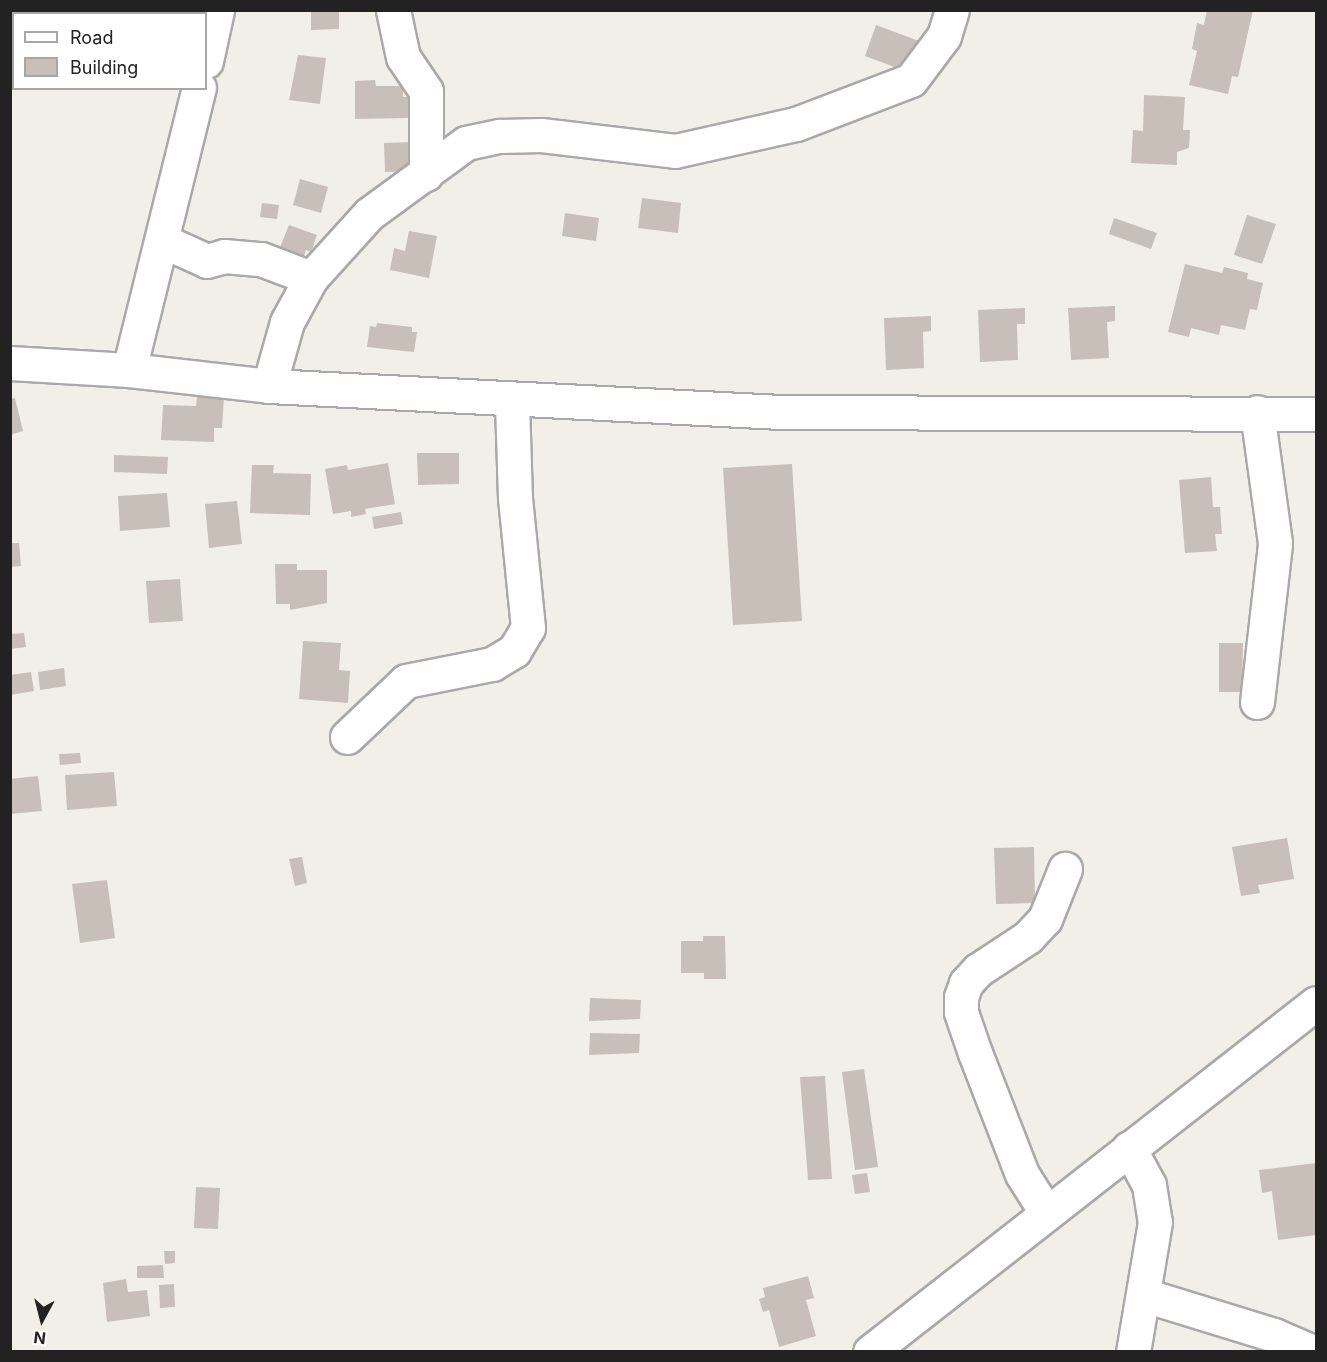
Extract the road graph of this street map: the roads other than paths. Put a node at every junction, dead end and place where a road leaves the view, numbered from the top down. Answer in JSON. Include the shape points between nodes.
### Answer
{"nodes":[{"id":1,"x":217,"y":10,"type":"edge"},
{"id":2,"x":393,"y":10,"type":"edge"},
{"id":3,"x":952,"y":10,"type":"edge"},
{"id":4,"x":207,"y":56,"type":"edge"},
{"id":5,"x":199,"y":90,"type":"edge"},
{"id":6,"x":426,"y":174,"type":"junction"},
{"id":7,"x":163,"y":241,"type":"junction"},
{"id":8,"x":311,"y":278,"type":"junction"},
{"id":9,"x":10,"y":363,"type":"edge"},
{"id":10,"x":129,"y":370,"type":"junction"},
{"id":11,"x":269,"y":386,"type":"junction"},
{"id":12,"x":512,"y":400,"type":"junction"},
{"id":13,"x":1257,"y":412,"type":"junction"},
{"id":14,"x":1317,"y":414,"type":"edge"},
{"id":15,"x":1257,"y":702,"type":"dead end"},
{"id":16,"x":347,"y":737,"type":"dead end"},
{"id":17,"x":1065,"y":869,"type":"dead end"},
{"id":18,"x":1317,"y":1003,"type":"edge"},
{"id":19,"x":1129,"y":1148,"type":"junction"},
{"id":20,"x":1046,"y":1212,"type":"junction"},
{"id":21,"x":1144,"y":1295,"type":"junction"},
{"id":22,"x":870,"y":1352,"type":"edge"},
{"id":23,"x":1133,"y":1352,"type":"edge"},
{"id":24,"x":1313,"y":1352,"type":"edge"}],
"edges":[{"from":1,"to":4,"type":"street"},
{"from":2,"to":6,"type":"street","via":[[403,57],[426,91]]},
{"from":3,"to":6,"type":"street","via":[[944,36],[910,80],[796,124],[675,151],[541,135],[500,136],[466,143]]},
{"from":5,"to":7,"type":"street"},
{"from":6,"to":8,"type":"street","via":[[369,214]]},
{"from":7,"to":8,"type":"street","via":[[207,261],[224,256],[261,259]]},
{"from":7,"to":10,"type":"street"},
{"from":8,"to":11,"type":"street","via":[[287,322]]},
{"from":9,"to":10,"type":"street"},
{"from":10,"to":11,"type":"street"},
{"from":11,"to":12,"type":"street"},
{"from":12,"to":13,"type":"street","via":[[780,412]]},
{"from":12,"to":16,"type":"street","via":[[515,498],[528,628],[514,651],[492,664],[406,681]]},
{"from":13,"to":14,"type":"street"},
{"from":13,"to":15,"type":"street","via":[[1275,543]]},
{"from":17,"to":20,"type":"street","via":[[1045,919],[1028,937],[978,970],[966,983],[961,998],[961,1012],[975,1053],[1022,1174]]},
{"from":18,"to":19,"type":"street"},
{"from":19,"to":20,"type":"street"},
{"from":19,"to":21,"type":"street","via":[[1149,1185],[1155,1222]]},
{"from":20,"to":22,"type":"street"},
{"from":21,"to":23,"type":"street"},
{"from":21,"to":24,"type":"street","via":[[1274,1335]]}]}
